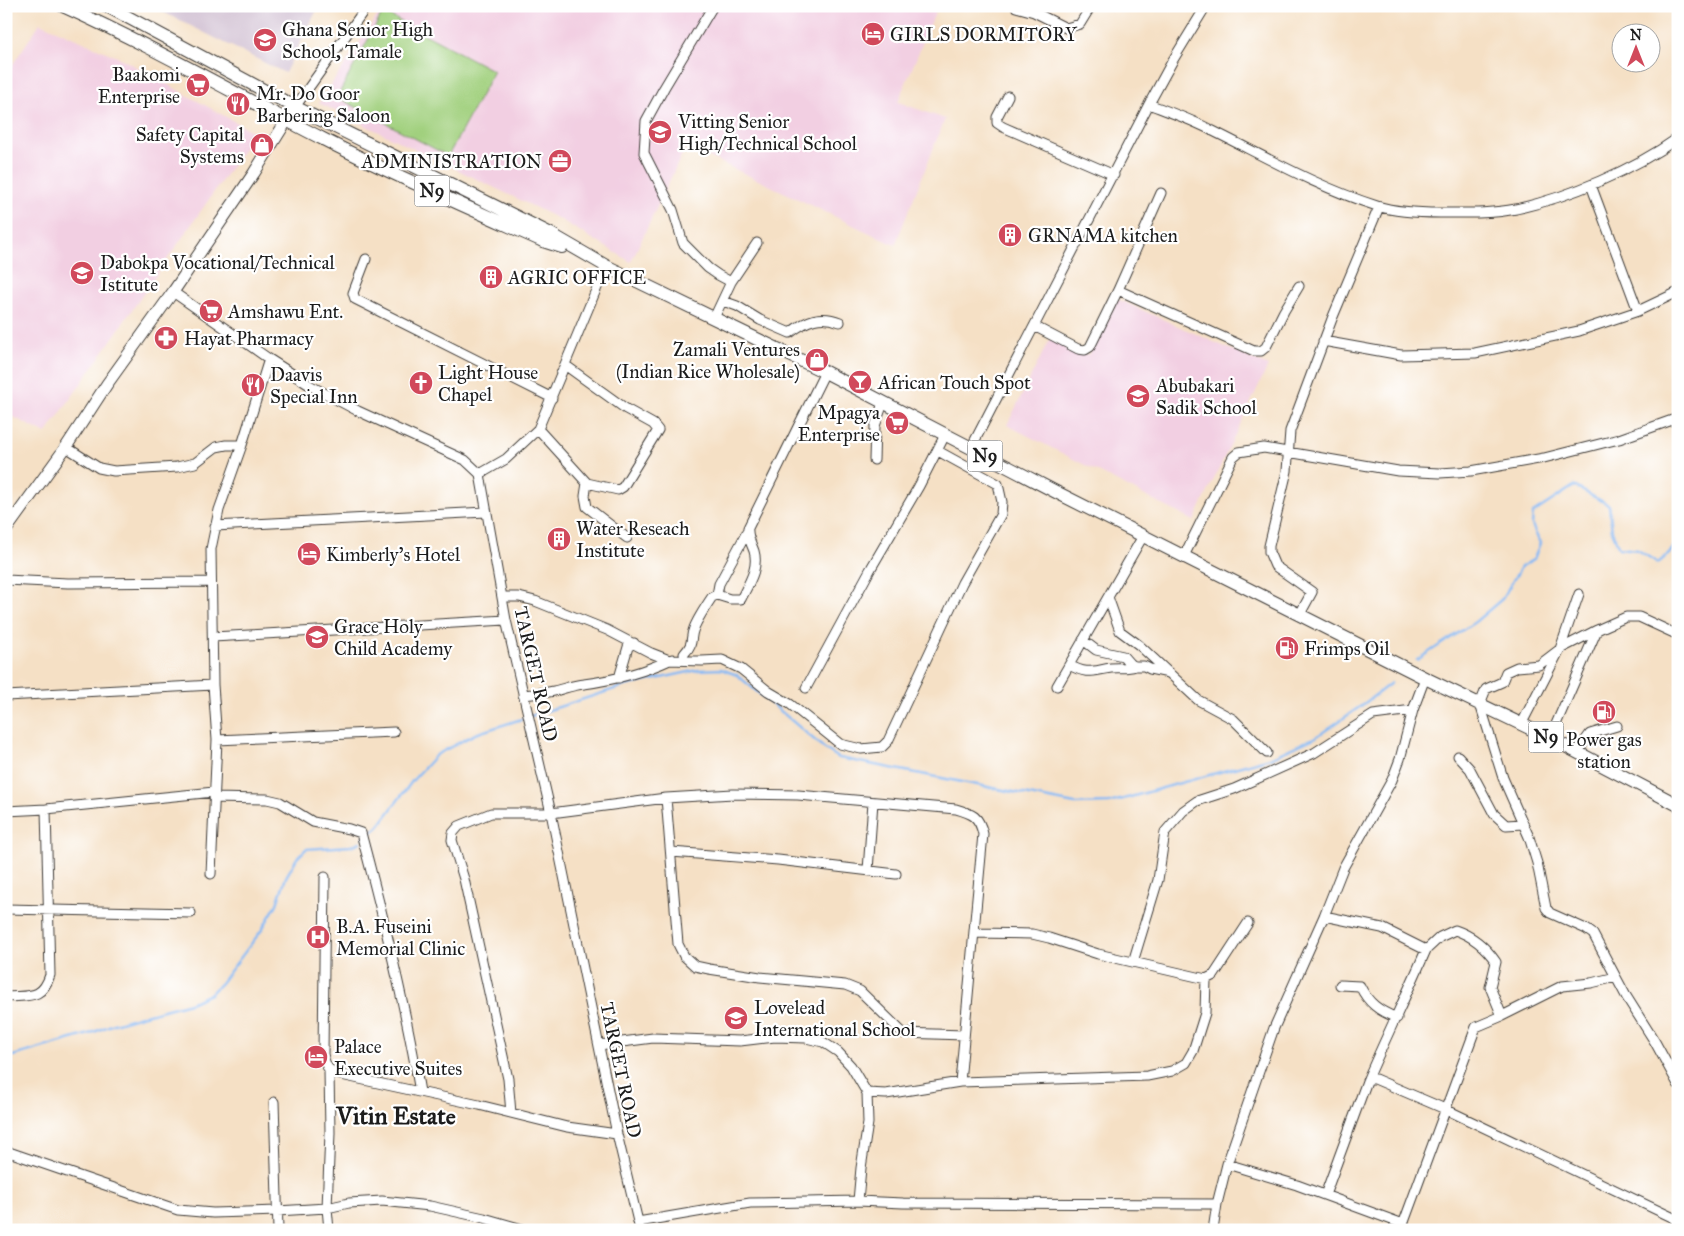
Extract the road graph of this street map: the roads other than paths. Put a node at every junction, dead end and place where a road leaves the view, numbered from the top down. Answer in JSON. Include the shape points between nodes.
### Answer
{"nodes":[{"id":1,"x":63,"y":6,"type":"edge"},
{"id":2,"x":107,"y":6,"type":"edge"},
{"id":3,"x":367,"y":6,"type":"edge"},
{"id":4,"x":714,"y":6,"type":"edge"},
{"id":5,"x":1091,"y":6,"type":"edge"},
{"id":6,"x":1206,"y":6,"type":"edge"},
{"id":7,"x":1016,"y":7,"type":"edge"},
{"id":8,"x":1008,"y":96,"type":"dead end"},
{"id":9,"x":1149,"y":104,"type":"junction"},
{"id":10,"x":295,"y":107,"type":"junction"},
{"id":11,"x":287,"y":119,"type":"junction"},
{"id":12,"x":1678,"y":138,"type":"edge"},
{"id":13,"x":1114,"y":174,"type":"junction"},
{"id":14,"x":1591,"y":186,"type":"junction"},
{"id":15,"x":1160,"y":193,"type":"dead end"},
{"id":16,"x":1379,"y":207,"type":"junction"},
{"id":17,"x":757,"y":243,"type":"dead end"},
{"id":18,"x":581,"y":253,"type":"junction"},
{"id":19,"x":366,"y":259,"type":"dead end"},
{"id":20,"x":606,"y":266,"type":"junction"},
{"id":21,"x":731,"y":282,"type":"junction"},
{"id":22,"x":1299,"y":286,"type":"dead end"},
{"id":23,"x":1118,"y":290,"type":"junction"},
{"id":24,"x":173,"y":292,"type":"junction"},
{"id":25,"x":1678,"y":292,"type":"edge"},
{"id":26,"x":723,"y":301,"type":"junction"},
{"id":27,"x":1638,"y":311,"type":"junction"},
{"id":28,"x":714,"y":318,"type":"junction"},
{"id":29,"x":840,"y":322,"type":"dead end"},
{"id":30,"x":1034,"y":326,"type":"junction"},
{"id":31,"x":1324,"y":341,"type":"junction"},
{"id":32,"x":269,"y":359,"type":"junction"},
{"id":33,"x":565,"y":365,"type":"junction"},
{"id":34,"x":825,"y":372,"type":"junction"},
{"id":35,"x":552,"y":398,"type":"junction"},
{"id":36,"x":883,"y":403,"type":"junction"},
{"id":37,"x":1678,"y":418,"type":"edge"},
{"id":38,"x":538,"y":428,"type":"junction"},
{"id":39,"x":945,"y":435,"type":"junction"},
{"id":40,"x":242,"y":445,"type":"junction"},
{"id":41,"x":66,"y":447,"type":"junction"},
{"id":42,"x":971,"y":448,"type":"junction"},
{"id":43,"x":938,"y":451,"type":"junction"},
{"id":44,"x":1289,"y":454,"type":"junction"},
{"id":45,"x":874,"y":460,"type":"dead end"},
{"id":46,"x":480,"y":474,"type":"junction"},
{"id":47,"x":587,"y":483,"type":"junction"},
{"id":48,"x":486,"y":512,"type":"junction"},
{"id":49,"x":215,"y":526,"type":"junction"},
{"id":50,"x":6,"y":530,"type":"edge"},
{"id":51,"x":747,"y":532,"type":"junction"},
{"id":52,"x":1143,"y":536,"type":"junction"},
{"id":53,"x":627,"y":538,"type":"dead end"},
{"id":54,"x":1184,"y":556,"type":"junction"},
{"id":55,"x":6,"y":580,"type":"edge"},
{"id":56,"x":210,"y":582,"type":"junction"},
{"id":57,"x":1579,"y":594,"type":"dead end"},
{"id":58,"x":717,"y":595,"type":"junction"},
{"id":59,"x":502,"y":597,"type":"junction"},
{"id":60,"x":1108,"y":597,"type":"junction"},
{"id":61,"x":1300,"y":614,"type":"junction"},
{"id":62,"x":506,"y":620,"type":"junction"},
{"id":63,"x":1597,"y":630,"type":"junction"},
{"id":64,"x":1678,"y":635,"type":"edge"},
{"id":65,"x":212,"y":637,"type":"junction"},
{"id":66,"x":1083,"y":640,"type":"junction"},
{"id":67,"x":634,"y":642,"type":"junction"},
{"id":68,"x":1560,"y":649,"type":"junction"},
{"id":69,"x":684,"y":654,"type":"junction"},
{"id":70,"x":669,"y":660,"type":"junction"},
{"id":71,"x":702,"y":662,"type":"junction"},
{"id":72,"x":1069,"y":665,"type":"junction"},
{"id":73,"x":1135,"y":666,"type":"junction"},
{"id":74,"x":1169,"y":673,"type":"junction"},
{"id":75,"x":1419,"y":675,"type":"junction"},
{"id":76,"x":619,"y":678,"type":"junction"},
{"id":77,"x":213,"y":685,"type":"junction"},
{"id":78,"x":1057,"y":686,"type":"dead end"},
{"id":79,"x":806,"y":688,"type":"dead end"},
{"id":80,"x":6,"y":696,"type":"edge"},
{"id":81,"x":524,"y":698,"type":"junction"},
{"id":82,"x":1480,"y":704,"type":"junction"},
{"id":83,"x":1413,"y":710,"type":"junction"},
{"id":84,"x":1522,"y":725,"type":"junction"},
{"id":85,"x":1617,"y":726,"type":"dead end"},
{"id":86,"x":394,"y":732,"type":"dead end"},
{"id":87,"x":1550,"y":738,"type":"junction"},
{"id":88,"x":217,"y":740,"type":"junction"},
{"id":89,"x":1577,"y":752,"type":"junction"},
{"id":90,"x":1267,"y":753,"type":"dead end"},
{"id":91,"x":1458,"y":756,"type":"dead end"},
{"id":92,"x":214,"y":795,"type":"junction"},
{"id":93,"x":666,"y":798,"type":"junction"},
{"id":94,"x":873,"y":802,"type":"junction"},
{"id":95,"x":1678,"y":805,"type":"edge"},
{"id":96,"x":46,"y":809,"type":"junction"},
{"id":97,"x":6,"y":811,"type":"edge"},
{"id":98,"x":551,"y":812,"type":"junction"},
{"id":99,"x":1524,"y":824,"type":"junction"},
{"id":100,"x":671,"y":852,"type":"junction"},
{"id":101,"x":868,"y":870,"type":"junction"},
{"id":102,"x":211,"y":874,"type":"dead end"},
{"id":103,"x":896,"y":874,"type":"dead end"},
{"id":104,"x":325,"y":877,"type":"dead end"},
{"id":105,"x":6,"y":909,"type":"edge"},
{"id":106,"x":48,"y":909,"type":"junction"},
{"id":107,"x":191,"y":913,"type":"dead end"},
{"id":108,"x":1324,"y":916,"type":"junction"},
{"id":109,"x":1248,"y":923,"type":"dead end"},
{"id":110,"x":974,"y":932,"type":"junction"},
{"id":111,"x":1426,"y":950,"type":"junction"},
{"id":112,"x":1133,"y":962,"type":"junction"},
{"id":113,"x":1616,"y":977,"type":"junction"},
{"id":114,"x":1206,"y":979,"type":"junction"},
{"id":115,"x":1340,"y":985,"type":"dead end"},
{"id":116,"x":6,"y":997,"type":"edge"},
{"id":117,"x":1502,"y":1016,"type":"junction"},
{"id":118,"x":1397,"y":1018,"type":"junction"},
{"id":119,"x":964,"y":1035,"type":"junction"},
{"id":120,"x":599,"y":1045,"type":"junction"},
{"id":121,"x":329,"y":1070,"type":"junction"},
{"id":122,"x":1367,"y":1081,"type":"junction"},
{"id":123,"x":960,"y":1082,"type":"junction"},
{"id":124,"x":1678,"y":1084,"type":"edge"},
{"id":125,"x":420,"y":1092,"type":"junction"},
{"id":126,"x":867,"y":1093,"type":"junction"},
{"id":127,"x":274,"y":1102,"type":"dead end"},
{"id":128,"x":1446,"y":1109,"type":"junction"},
{"id":129,"x":511,"y":1113,"type":"junction"},
{"id":130,"x":617,"y":1134,"type":"junction"},
{"id":131,"x":6,"y":1151,"type":"edge"},
{"id":132,"x":1228,"y":1164,"type":"junction"},
{"id":133,"x":1325,"y":1196,"type":"junction"},
{"id":134,"x":858,"y":1201,"type":"junction"},
{"id":135,"x":1217,"y":1204,"type":"junction"},
{"id":136,"x":327,"y":1208,"type":"junction"},
{"id":137,"x":277,"y":1211,"type":"junction"},
{"id":138,"x":1678,"y":1220,"type":"edge"},
{"id":139,"x":639,"y":1226,"type":"edge"},
{"id":140,"x":1402,"y":1227,"type":"edge"},
{"id":141,"x":278,"y":1230,"type":"edge"},
{"id":142,"x":329,"y":1230,"type":"edge"},
{"id":143,"x":526,"y":1230,"type":"edge"},
{"id":144,"x":1213,"y":1230,"type":"edge"}],
"edges":[{"from":1,"to":11,"type":"highway","number":"N9"},
{"from":2,"to":10,"type":"highway","number":"N9"},
{"from":3,"to":10,"type":"street"},
{"from":4,"to":21,"type":"street","via":[[646,121],[644,153],[673,210],[683,243],[708,268]]},
{"from":5,"to":7,"type":"street","via":[[1080,24],[1066,28]]},
{"from":6,"to":9,"type":"street"},
{"from":8,"to":13,"type":"street","via":[[997,123]]},
{"from":9,"to":13,"type":"street"},
{"from":9,"to":16,"type":"street","via":[[1207,128],[1330,190]]},
{"from":10,"to":11,"type":"main road"},
{"from":10,"to":18,"type":"highway","number":"N9","via":[[549,233]]},
{"from":11,"to":18,"type":"highway","number":"N9","via":[[450,200],[544,241]]},
{"from":11,"to":24,"type":"main road"},
{"from":12,"to":14,"type":"street"},
{"from":13,"to":30,"type":"street"},
{"from":14,"to":16,"type":"street","via":[[1514,209],[1486,212],[1428,213]]},
{"from":14,"to":27,"type":"street"},
{"from":15,"to":23,"type":"street"},
{"from":16,"to":31,"type":"street"},
{"from":17,"to":21,"type":"street"},
{"from":18,"to":20,"type":"highway","number":"N9"},
{"from":19,"to":35,"type":"street","via":[[353,293],[355,299]]},
{"from":20,"to":28,"type":"highway","number":"N9"},
{"from":20,"to":33,"type":"street"},
{"from":21,"to":26,"type":"street"},
{"from":22,"to":23,"type":"street","via":[[1261,351],[1254,351]]},
{"from":23,"to":30,"type":"street","via":[[1090,347],[1085,350]]},
{"from":24,"to":32,"type":"street"},
{"from":24,"to":41,"type":"main road"},
{"from":25,"to":27,"type":"street"},
{"from":26,"to":28,"type":"street"},
{"from":26,"to":29,"type":"street","via":[[790,333],[802,324],[820,318]]},
{"from":27,"to":31,"type":"street","via":[[1579,331],[1475,353],[1401,354]]},
{"from":28,"to":34,"type":"highway","number":"N9"},
{"from":30,"to":42,"type":"street"},
{"from":31,"to":44,"type":"street","via":[[1290,431]]},
{"from":32,"to":40,"type":"street"},
{"from":32,"to":46,"type":"street","via":[[332,398],[465,460]]},
{"from":33,"to":35,"type":"street"},
{"from":33,"to":47,"type":"street","via":[[658,430],[618,490]]},
{"from":34,"to":36,"type":"highway","number":"N9"},
{"from":34,"to":51,"type":"street"},
{"from":35,"to":38,"type":"street"},
{"from":36,"to":39,"type":"highway","number":"N9"},
{"from":36,"to":45,"type":"street","via":[[875,426]]},
{"from":37,"to":44,"type":"street","via":[[1619,439],[1471,472],[1398,471]]},
{"from":38,"to":46,"type":"street","via":[[506,459]]},
{"from":38,"to":47,"type":"street"},
{"from":39,"to":42,"type":"highway","number":"N9"},
{"from":39,"to":43,"type":"street"},
{"from":40,"to":41,"type":"street","via":[[216,447],[195,463],[177,467],[114,471],[99,468]]},
{"from":40,"to":49,"type":"street"},
{"from":41,"to":50,"type":"main road"},
{"from":42,"to":52,"type":"highway","number":"N9"},
{"from":43,"to":71,"type":"street","via":[[998,484],[1002,502],[1000,514],[962,583],[888,741],[882,747],[861,749],[840,744],[742,669],[722,660]]},
{"from":43,"to":79,"type":"street"},
{"from":44,"to":54,"type":"street","via":[[1264,448],[1239,452]]},
{"from":44,"to":61,"type":"street","via":[[1269,552],[1275,566],[1312,592]]},
{"from":46,"to":48,"type":"street","name":"TARGET ROAD"},
{"from":47,"to":53,"type":"street","via":[[587,507]]},
{"from":48,"to":49,"type":"street"},
{"from":48,"to":59,"type":"street","name":"TARGET ROAD"},
{"from":49,"to":56,"type":"street"},
{"from":51,"to":58,"type":"street","via":[[719,584]]},
{"from":51,"to":58,"type":"street","via":[[756,566],[748,586],[741,599]]},
{"from":52,"to":54,"type":"highway","number":"N9"},
{"from":52,"to":60,"type":"street"},
{"from":54,"to":61,"type":"highway","number":"N9"},
{"from":55,"to":56,"type":"street"},
{"from":56,"to":65,"type":"street"},
{"from":57,"to":68,"type":"street"},
{"from":58,"to":69,"type":"street","via":[[712,597],[693,630],[690,647]]},
{"from":59,"to":62,"type":"street","name":"TARGET ROAD"},
{"from":59,"to":67,"type":"street","via":[[536,601]]},
{"from":60,"to":66,"type":"street"},
{"from":60,"to":74,"type":"street","via":[[1120,632]]},
{"from":61,"to":75,"type":"highway","number":"N9"},
{"from":62,"to":65,"type":"street"},
{"from":62,"to":81,"type":"street","name":"TARGET ROAD"},
{"from":63,"to":64,"type":"street","via":[[1626,618],[1639,617]]},
{"from":63,"to":68,"type":"street"},
{"from":63,"to":87,"type":"street"},
{"from":65,"to":77,"type":"street"},
{"from":66,"to":72,"type":"street"},
{"from":66,"to":73,"type":"street","via":[[1096,650],[1123,656]]},
{"from":67,"to":70,"type":"street"},
{"from":67,"to":76,"type":"street","via":[[628,647]]},
{"from":68,"to":82,"type":"street","via":[[1539,665],[1516,667],[1506,672],[1502,682],[1486,689]]},
{"from":68,"to":84,"type":"street"},
{"from":69,"to":70,"type":"street"},
{"from":69,"to":71,"type":"street","via":[[691,654]]},
{"from":70,"to":71,"type":"street"},
{"from":70,"to":76,"type":"street","via":[[657,667]]},
{"from":72,"to":73,"type":"street","via":[[1092,673]]},
{"from":72,"to":78,"type":"street"},
{"from":73,"to":74,"type":"street"},
{"from":74,"to":90,"type":"street","via":[[1198,700],[1233,720]]},
{"from":75,"to":82,"type":"highway","number":"N9"},
{"from":75,"to":83,"type":"street"},
{"from":76,"to":81,"type":"street"},
{"from":77,"to":80,"type":"street"},
{"from":77,"to":88,"type":"street"},
{"from":81,"to":98,"type":"street","name":"TARGET ROAD"},
{"from":82,"to":84,"type":"highway","number":"N9"},
{"from":82,"to":99,"type":"street","via":[[1503,778]]},
{"from":83,"to":108,"type":"street","via":[[1392,780],[1346,862]]},
{"from":83,"to":112,"type":"street","via":[[1373,715],[1314,753],[1197,801],[1183,811],[1165,832],[1158,880]]},
{"from":84,"to":87,"type":"highway","number":"N9"},
{"from":85,"to":89,"type":"street","via":[[1590,734]]},
{"from":86,"to":88,"type":"street"},
{"from":87,"to":89,"type":"highway","number":"N9"},
{"from":88,"to":92,"type":"street"},
{"from":89,"to":95,"type":"highway","number":"N9"},
{"from":91,"to":99,"type":"street","via":[[1470,769],[1494,814],[1506,825]]},
{"from":92,"to":96,"type":"street"},
{"from":92,"to":102,"type":"street"},
{"from":92,"to":125,"type":"street","via":[[280,802],[313,822],[361,833],[399,981]]},
{"from":93,"to":94,"type":"street","via":[[798,795]]},
{"from":93,"to":98,"type":"street"},
{"from":93,"to":100,"type":"street"},
{"from":94,"to":101,"type":"street"},
{"from":94,"to":110,"type":"street","via":[[956,809],[971,813],[980,822],[983,834]]},
{"from":96,"to":97,"type":"street"},
{"from":96,"to":106,"type":"street"},
{"from":98,"to":120,"type":"street","name":"TARGET ROAD"},
{"from":98,"to":129,"type":"street","via":[[491,812],[459,826],[452,840],[496,1022],[508,1079]]},
{"from":99,"to":113,"type":"street","via":[[1537,863],[1546,908],[1592,934]]},
{"from":100,"to":101,"type":"street"},
{"from":100,"to":119,"type":"street","via":[[678,944],[684,956],[695,966],[845,985],[860,991],[903,1033]]},
{"from":101,"to":103,"type":"street"},
{"from":104,"to":121,"type":"street","via":[[323,1054]]},
{"from":105,"to":106,"type":"street"},
{"from":106,"to":107,"type":"street"},
{"from":106,"to":116,"type":"street","via":[[50,975],[47,985],[42,992],[33,995]]},
{"from":108,"to":111,"type":"street","via":[[1382,928]]},
{"from":108,"to":132,"type":"street","via":[[1274,1028]]},
{"from":109,"to":114,"type":"street","via":[[1214,975]]},
{"from":110,"to":112,"type":"street","via":[[1032,934]]},
{"from":110,"to":119,"type":"street"},
{"from":111,"to":117,"type":"street","via":[[1440,937],[1455,930],[1468,934],[1488,950],[1496,962],[1490,987]]},
{"from":111,"to":118,"type":"street"},
{"from":112,"to":114,"type":"street"},
{"from":113,"to":117,"type":"street","via":[[1562,986]]},
{"from":113,"to":124,"type":"street"},
{"from":114,"to":123,"type":"street","via":[[1205,1013],[1193,1051],[1186,1063],[1172,1071],[1147,1076]]},
{"from":115,"to":118,"type":"street","via":[[1360,986],[1366,999]]},
{"from":117,"to":128,"type":"street","via":[[1476,1027]]},
{"from":118,"to":122,"type":"street"},
{"from":119,"to":123,"type":"street"},
{"from":120,"to":126,"type":"street","via":[[653,1038],[806,1038],[823,1042],[838,1052],[851,1066]]},
{"from":120,"to":130,"type":"street","name":"TARGET ROAD"},
{"from":121,"to":125,"type":"street","via":[[341,1076]]},
{"from":121,"to":136,"type":"street"},
{"from":122,"to":128,"type":"street","via":[[1375,1080]]},
{"from":122,"to":133,"type":"street"},
{"from":123,"to":126,"type":"street","via":[[886,1094]]},
{"from":125,"to":129,"type":"street"},
{"from":126,"to":134,"type":"street","via":[[868,1123]]},
{"from":127,"to":137,"type":"street"},
{"from":128,"to":138,"type":"street"},
{"from":128,"to":140,"type":"street"},
{"from":129,"to":130,"type":"street","via":[[567,1127]]},
{"from":130,"to":139,"type":"street","name":"TARGET ROAD"},
{"from":131,"to":137,"type":"street","via":[[178,1210],[213,1213]]},
{"from":132,"to":133,"type":"street"},
{"from":132,"to":135,"type":"street"},
{"from":133,"to":140,"type":"street"},
{"from":134,"to":135,"type":"street"},
{"from":134,"to":139,"type":"street","via":[[750,1203]]},
{"from":135,"to":144,"type":"street"},
{"from":136,"to":137,"type":"street"},
{"from":136,"to":142,"type":"street"},
{"from":136,"to":143,"type":"street","via":[[349,1203],[382,1202],[430,1206]]},
{"from":137,"to":141,"type":"street"}]}
